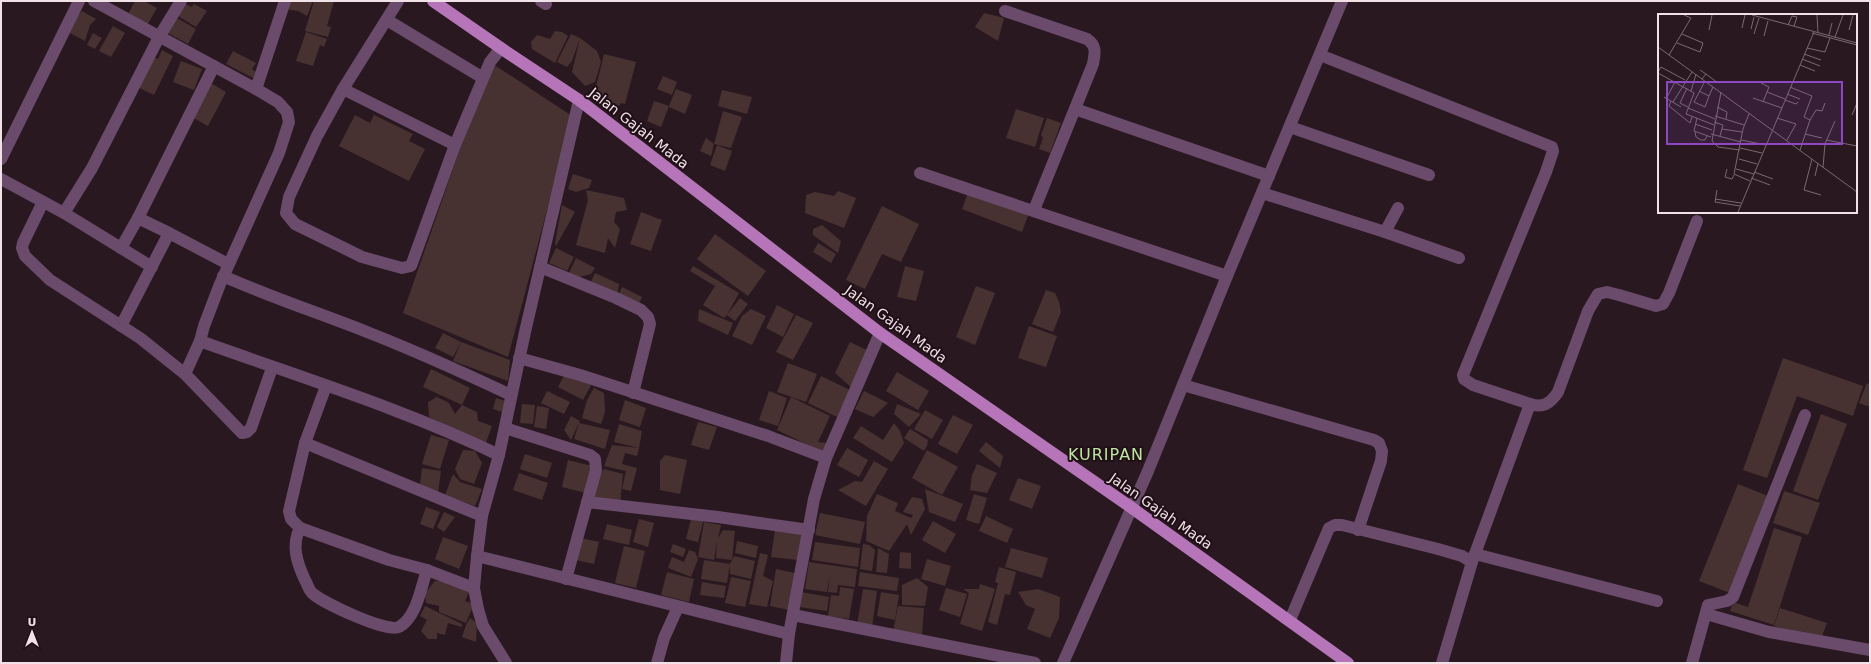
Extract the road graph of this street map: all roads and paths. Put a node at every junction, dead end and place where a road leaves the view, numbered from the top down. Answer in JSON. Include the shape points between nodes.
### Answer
{"nodes":[{"id":1,"x":79,"y":1,"type":"edge"},
{"id":2,"x":94,"y":1,"type":"edge"},
{"id":3,"x":181,"y":1,"type":"edge"},
{"id":4,"x":284,"y":1,"type":"edge"},
{"id":5,"x":398,"y":1,"type":"edge"},
{"id":6,"x":434,"y":1,"type":"edge"},
{"id":7,"x":1342,"y":1,"type":"edge"},
{"id":8,"x":1004,"y":11,"type":"dead end"},
{"id":9,"x":387,"y":20,"type":"junction"},
{"id":10,"x":158,"y":36,"type":"junction"},
{"id":11,"x":501,"y":48,"type":"junction"},
{"id":12,"x":1320,"y":55,"type":"junction"},
{"id":13,"x":214,"y":66,"type":"junction"},
{"id":14,"x":483,"y":78,"type":"junction"},
{"id":15,"x":256,"y":89,"type":"junction"},
{"id":16,"x":343,"y":89,"type":"junction"},
{"id":17,"x":579,"y":100,"type":"junction"},
{"id":18,"x":1075,"y":109,"type":"junction"},
{"id":19,"x":1290,"y":126,"type":"junction"},
{"id":20,"x":456,"y":145,"type":"junction"},
{"id":21,"x":1,"y":159,"type":"edge"},
{"id":22,"x":920,"y":173,"type":"dead end"},
{"id":23,"x":1429,"y":175,"type":"dead end"},
{"id":24,"x":1269,"y":176,"type":"junction"},
{"id":25,"x":1,"y":179,"type":"edge"},
{"id":26,"x":1262,"y":192,"type":"junction"},
{"id":27,"x":43,"y":202,"type":"junction"},
{"id":28,"x":1398,"y":208,"type":"dead end"},
{"id":29,"x":1034,"y":210,"type":"junction"},
{"id":30,"x":64,"y":213,"type":"junction"},
{"id":31,"x":138,"y":218,"type":"junction"},
{"id":32,"x":1697,"y":221,"type":"dead end"},
{"id":33,"x":1385,"y":232,"type":"junction"},
{"id":34,"x":169,"y":233,"type":"junction"},
{"id":35,"x":121,"y":248,"type":"junction"},
{"id":36,"x":1459,"y":258,"type":"dead end"},
{"id":37,"x":228,"y":264,"type":"junction"},
{"id":38,"x":152,"y":266,"type":"junction"},
{"id":39,"x":540,"y":267,"type":"junction"},
{"id":40,"x":223,"y":276,"type":"junction"},
{"id":41,"x":1227,"y":276,"type":"junction"},
{"id":42,"x":121,"y":326,"type":"junction"},
{"id":43,"x":880,"y":333,"type":"junction"},
{"id":44,"x":200,"y":341,"type":"junction"},
{"id":45,"x":519,"y":358,"type":"junction"},
{"id":46,"x":272,"y":368,"type":"junction"},
{"id":47,"x":185,"y":374,"type":"junction"},
{"id":48,"x":1183,"y":385,"type":"junction"},
{"id":49,"x":326,"y":386,"type":"junction"},
{"id":50,"x":633,"y":393,"type":"junction"},
{"id":51,"x":511,"y":395,"type":"junction"},
{"id":52,"x":1530,"y":404,"type":"junction"},
{"id":53,"x":1805,"y":415,"type":"dead end"},
{"id":54,"x":505,"y":428,"type":"junction"},
{"id":55,"x":304,"y":443,"type":"junction"},
{"id":56,"x":499,"y":455,"type":"junction"},
{"id":57,"x":826,"y":458,"type":"junction"},
{"id":58,"x":587,"y":502,"type":"junction"},
{"id":59,"x":1132,"y":508,"type":"junction"},
{"id":60,"x":482,"y":516,"type":"junction"},
{"id":61,"x":300,"y":528,"type":"junction"},
{"id":62,"x":809,"y":530,"type":"junction"},
{"id":63,"x":1358,"y":530,"type":"junction"},
{"id":64,"x":477,"y":556,"type":"junction"},
{"id":65,"x":1473,"y":558,"type":"junction"},
{"id":66,"x":427,"y":570,"type":"junction"},
{"id":67,"x":566,"y":579,"type":"junction"},
{"id":68,"x":474,"y":588,"type":"junction"},
{"id":69,"x":1657,"y":601,"type":"dead end"},
{"id":70,"x":678,"y":607,"type":"junction"},
{"id":71,"x":1706,"y":614,"type":"junction"},
{"id":72,"x":793,"y":615,"type":"junction"},
{"id":73,"x":1290,"y":620,"type":"junction"},
{"id":74,"x":789,"y":634,"type":"junction"},
{"id":75,"x":1867,"y":650,"type":"edge"},
{"id":76,"x":506,"y":663,"type":"edge"},
{"id":77,"x":657,"y":663,"type":"edge"},
{"id":78,"x":786,"y":663,"type":"edge"},
{"id":79,"x":1035,"y":663,"type":"edge"},
{"id":80,"x":1063,"y":663,"type":"edge"},
{"id":81,"x":1348,"y":663,"type":"edge"},
{"id":82,"x":1442,"y":663,"type":"edge"},
{"id":83,"x":1692,"y":663,"type":"edge"}],
"edges":[{"from":1,"to":21,"type":"street"},
{"from":2,"to":10,"type":"street"},
{"from":3,"to":10,"type":"street"},
{"from":4,"to":15,"type":"street"},
{"from":5,"to":9,"type":"street"},
{"from":6,"to":11,"type":"main road","name":"Jalan Gajah Mada"},
{"from":7,"to":12,"type":"street"},
{"from":8,"to":18,"type":"street","via":[[1093,43],[1093,64]]},
{"from":9,"to":14,"type":"street"},
{"from":9,"to":16,"type":"street"},
{"from":10,"to":13,"type":"street"},
{"from":10,"to":30,"type":"street","via":[[92,168]]},
{"from":11,"to":14,"type":"street","via":[[490,62]]},
{"from":11,"to":17,"type":"main road","name":"Jalan Gajah Mada"},
{"from":12,"to":19,"type":"street"},
{"from":12,"to":52,"type":"street","via":[[1552,147],[1546,172],[1464,375],[1464,379],[1473,385]]},
{"from":13,"to":15,"type":"street"},
{"from":13,"to":31,"type":"street"},
{"from":14,"to":20,"type":"street"},
{"from":15,"to":37,"type":"street","via":[[278,102],[287,112],[290,122],[279,153]]},
{"from":16,"to":20,"type":"street"},
{"from":16,"to":20,"type":"street","via":[[286,206],[288,218],[308,231],[362,257],[402,268],[411,266]]},
{"from":17,"to":39,"type":"street"},
{"from":17,"to":43,"type":"main road","name":"Jalan Gajah Mada"},
{"from":18,"to":24,"type":"street"},
{"from":18,"to":29,"type":"street"},
{"from":19,"to":23,"type":"street"},
{"from":19,"to":24,"type":"street"},
{"from":22,"to":29,"type":"street"},
{"from":24,"to":26,"type":"street"},
{"from":25,"to":27,"type":"street"},
{"from":26,"to":33,"type":"street"},
{"from":26,"to":41,"type":"street"},
{"from":27,"to":30,"type":"street"},
{"from":27,"to":42,"type":"street","via":[[23,243],[25,256],[50,280]]},
{"from":28,"to":33,"type":"street"},
{"from":29,"to":41,"type":"street"},
{"from":30,"to":35,"type":"street"},
{"from":31,"to":34,"type":"street"},
{"from":31,"to":35,"type":"street"},
{"from":32,"to":52,"type":"street","via":[[1663,304],[1656,306],[1607,292],[1598,294],[1588,311],[1558,392],[1544,406]]},
{"from":33,"to":36,"type":"street"},
{"from":34,"to":37,"type":"street"},
{"from":34,"to":38,"type":"street"},
{"from":35,"to":38,"type":"street"},
{"from":37,"to":40,"type":"street"},
{"from":38,"to":42,"type":"street"},
{"from":39,"to":45,"type":"street"},
{"from":39,"to":50,"type":"street","via":[[616,298],[641,310],[648,318],[650,324]]},
{"from":40,"to":44,"type":"street"},
{"from":40,"to":51,"type":"street","via":[[367,332]]},
{"from":41,"to":48,"type":"street"},
{"from":42,"to":47,"type":"street"},
{"from":43,"to":57,"type":"street"},
{"from":43,"to":59,"type":"main road","name":"Jalan Gajah Mada"},
{"from":44,"to":46,"type":"street"},
{"from":44,"to":47,"type":"street"},
{"from":45,"to":50,"type":"street"},
{"from":45,"to":51,"type":"street"},
{"from":46,"to":47,"type":"street","via":[[251,428],[244,433]]},
{"from":46,"to":49,"type":"street"},
{"from":48,"to":59,"type":"street"},
{"from":48,"to":63,"type":"street","via":[[1379,443],[1382,451],[1381,461]]},
{"from":49,"to":55,"type":"street"},
{"from":49,"to":56,"type":"street","via":[[465,438]]},
{"from":50,"to":57,"type":"street","via":[[768,436]]},
{"from":51,"to":54,"type":"street"},
{"from":52,"to":65,"type":"street"},
{"from":53,"to":71,"type":"street","via":[[1733,597],[1709,605]]},
{"from":54,"to":56,"type":"street"},
{"from":54,"to":58,"type":"street","via":[[593,457],[597,463]]},
{"from":55,"to":60,"type":"street"},
{"from":55,"to":61,"type":"street","via":[[290,511],[291,519]]},
{"from":56,"to":60,"type":"street"},
{"from":57,"to":62,"type":"street","via":[[814,499]]},
{"from":58,"to":62,"type":"street"},
{"from":58,"to":67,"type":"street"},
{"from":59,"to":73,"type":"main road","name":"Jalan Gajah Mada"},
{"from":59,"to":80,"type":"street"},
{"from":60,"to":64,"type":"street"},
{"from":61,"to":66,"type":"street","via":[[389,560]]},
{"from":61,"to":66,"type":"street","via":[[296,555],[308,589],[324,602],[366,620],[392,628],[405,622],[412,613]]},
{"from":62,"to":72,"type":"street"},
{"from":63,"to":65,"type":"street"},
{"from":63,"to":73,"type":"street","via":[[1335,525],[1328,528]]},
{"from":64,"to":67,"type":"street"},
{"from":64,"to":68,"type":"street"},
{"from":65,"to":69,"type":"street"},
{"from":65,"to":82,"type":"street"},
{"from":66,"to":68,"type":"street"},
{"from":67,"to":70,"type":"street"},
{"from":68,"to":76,"type":"street","via":[[483,626]]},
{"from":70,"to":74,"type":"street"},
{"from":70,"to":77,"type":"street","via":[[664,638]]},
{"from":71,"to":75,"type":"street","via":[[1769,632]]},
{"from":71,"to":83,"type":"street"},
{"from":72,"to":74,"type":"street"},
{"from":72,"to":79,"type":"street"},
{"from":73,"to":81,"type":"main road","name":"Jalan Gajah Mada"},
{"from":74,"to":78,"type":"street"}]}
